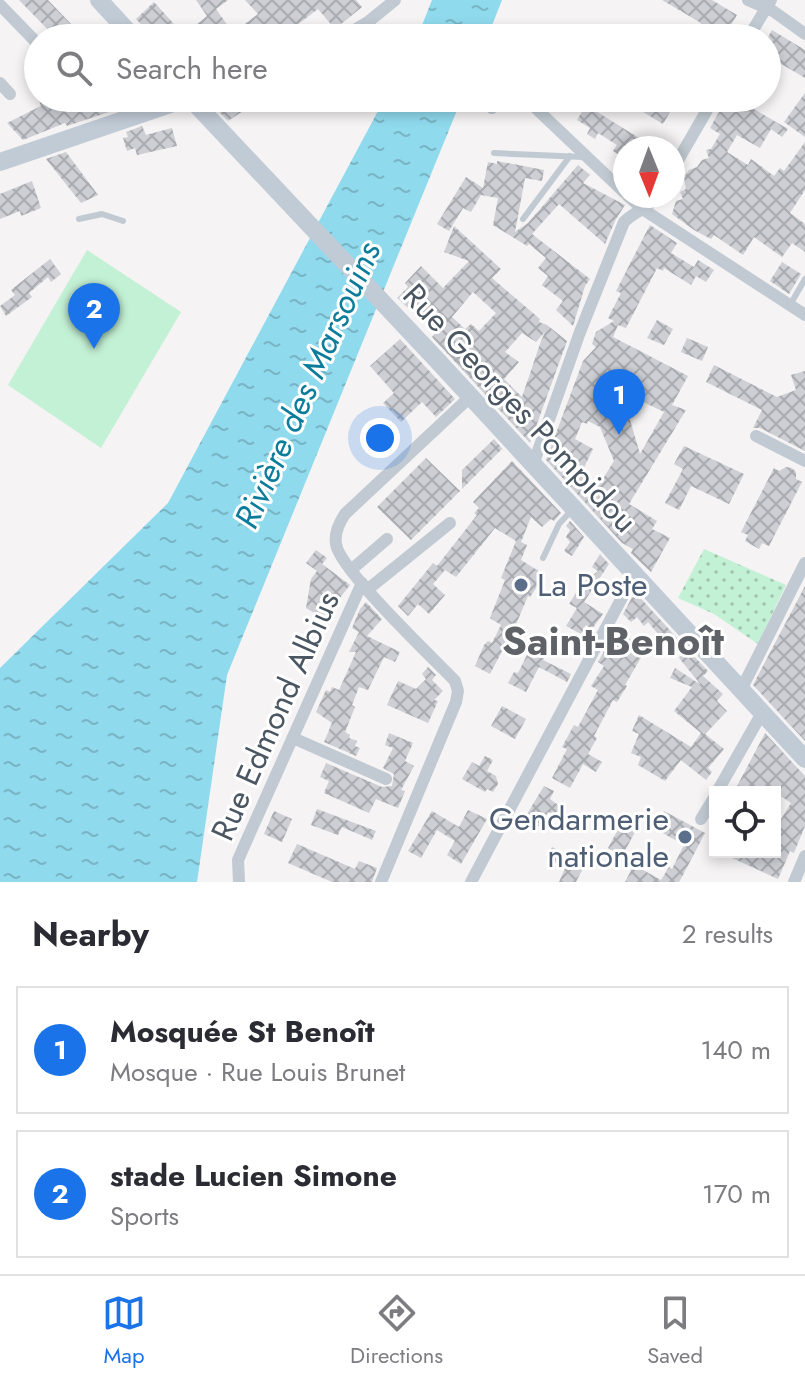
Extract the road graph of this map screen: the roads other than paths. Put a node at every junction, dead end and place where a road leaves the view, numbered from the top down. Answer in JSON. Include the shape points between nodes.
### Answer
{"nodes":[{"id":1,"x":99,"y":0,"type":"edge"},
{"id":2,"x":395,"y":0,"type":"edge"},
{"id":3,"x":748,"y":0,"type":"edge"},
{"id":4,"x":768,"y":4,"type":"edge"},
{"id":5,"x":0,"y":5,"type":"edge"},
{"id":6,"x":121,"y":24,"type":"edge"},
{"id":7,"x":365,"y":24,"type":"edge"},
{"id":8,"x":756,"y":24,"type":"edge"},
{"id":9,"x":24,"y":30,"type":"edge"},
{"id":10,"x":805,"y":34,"type":"edge"},
{"id":11,"x":0,"y":83,"type":"edge"},
{"id":12,"x":10,"y":94,"type":"dead end"},
{"id":13,"x":148,"y":112,"type":"edge"},
{"id":14,"x":202,"y":112,"type":"edge"},
{"id":15,"x":539,"y":112,"type":"edge"},
{"id":16,"x":706,"y":112,"type":"edge"},
{"id":17,"x":685,"y":148,"type":"edge"},
{"id":18,"x":494,"y":153,"type":"dead end"},
{"id":19,"x":570,"y":156,"type":"junction"},
{"id":20,"x":586,"y":157,"type":"junction"},
{"id":21,"x":0,"y":162,"type":"edge"},
{"id":22,"x":613,"y":183,"type":"edge"},
{"id":23,"x":642,"y":208,"type":"edge"},
{"id":24,"x":644,"y":210,"type":"junction"},
{"id":25,"x":79,"y":219,"type":"dead end"},
{"id":26,"x":523,"y":219,"type":"dead end"},
{"id":27,"x":123,"y":221,"type":"dead end"},
{"id":28,"x":805,"y":279,"type":"edge"},
{"id":29,"x":790,"y":305,"type":"junction"},
{"id":30,"x":805,"y":315,"type":"edge"},
{"id":31,"x":470,"y":397,"type":"junction"},
{"id":32,"x":756,"y":436,"type":"dead end"},
{"id":33,"x":805,"y":461,"type":"edge"},
{"id":34,"x":533,"y":465,"type":"junction"},
{"id":35,"x":573,"y":509,"type":"junction"},
{"id":36,"x":450,"y":523,"type":"dead end"},
{"id":37,"x":387,"y":539,"type":"dead end"},
{"id":38,"x":543,"y":558,"type":"dead end"},
{"id":39,"x":805,"y":563,"type":"edge"},
{"id":40,"x":351,"y":570,"type":"junction"},
{"id":41,"x":634,"y":575,"type":"junction"},
{"id":42,"x":365,"y":586,"type":"junction"},
{"id":43,"x":741,"y":690,"type":"junction"},
{"id":44,"x":762,"y":713,"type":"junction"},
{"id":45,"x":293,"y":738,"type":"junction"},
{"id":46,"x":805,"y":759,"type":"edge"},
{"id":47,"x":386,"y":779,"type":"dead end"},
{"id":48,"x":721,"y":786,"type":"edge"},
{"id":49,"x":709,"y":806,"type":"edge"},
{"id":50,"x":701,"y":819,"type":"dead end"},
{"id":51,"x":805,"y":856,"type":"edge"},
{"id":52,"x":239,"y":882,"type":"edge"},
{"id":53,"x":381,"y":882,"type":"edge"},
{"id":54,"x":471,"y":882,"type":"edge"},
{"id":55,"x":794,"y":882,"type":"edge"}],
"edges":[{"from":1,"to":6,"type":"main road"},
{"from":2,"to":7,"type":"street"},
{"from":3,"to":4,"type":"street"},
{"from":4,"to":8,"type":"street"},
{"from":4,"to":10,"type":"street"},
{"from":5,"to":9,"type":"street"},
{"from":11,"to":12,"type":"street"},
{"from":13,"to":21,"type":"main road"},
{"from":14,"to":31,"type":"main road","name":"Rue Georges Pompidou"},
{"from":15,"to":20,"type":"street"},
{"from":16,"to":17,"type":"street"},
{"from":18,"to":19,"type":"lane"},
{"from":19,"to":20,"type":"lane"},
{"from":19,"to":26,"type":"lane"},
{"from":20,"to":22,"type":"street"},
{"from":23,"to":24,"type":"street"},
{"from":24,"to":29,"type":"street"},
{"from":24,"to":34,"type":"street","via":[[624,222],[612,249]]},
{"from":25,"to":27,"type":"lane","via":[[102,214]]},
{"from":28,"to":29,"type":"lane"},
{"from":29,"to":30,"type":"street"},
{"from":31,"to":34,"type":"main road","name":"Rue Georges Pompidou"},
{"from":31,"to":40,"type":"street","name":"Rue Edmond Albius","via":[[345,514],[335,542]]},
{"from":32,"to":33,"type":"street"},
{"from":34,"to":35,"type":"main road","name":"Rue Georges Pompidou"},
{"from":35,"to":38,"type":"lane","via":[[559,524]]},
{"from":35,"to":41,"type":"main road","name":"Rue Georges Pompidou"},
{"from":36,"to":42,"type":"street"},
{"from":37,"to":40,"type":"street"},
{"from":39,"to":43,"type":"street"},
{"from":40,"to":42,"type":"street","name":"Rue Edmond Albius"},
{"from":41,"to":43,"type":"main road","name":"Rue Georges Pompidou"},
{"from":41,"to":54,"type":"street"},
{"from":42,"to":45,"type":"street","name":"Rue Edmond Albius"},
{"from":42,"to":53,"type":"street","via":[[455,681],[458,691]]},
{"from":43,"to":44,"type":"main road","name":"Rue Georges Pompidou"},
{"from":44,"to":46,"type":"main road","name":"Rue Georges Pompidou"},
{"from":44,"to":48,"type":"street"},
{"from":45,"to":47,"type":"street"},
{"from":45,"to":52,"type":"street","name":"Rue Edmond Albius","via":[[238,860]]},
{"from":49,"to":50,"type":"street"},
{"from":51,"to":55,"type":"street"}]}
